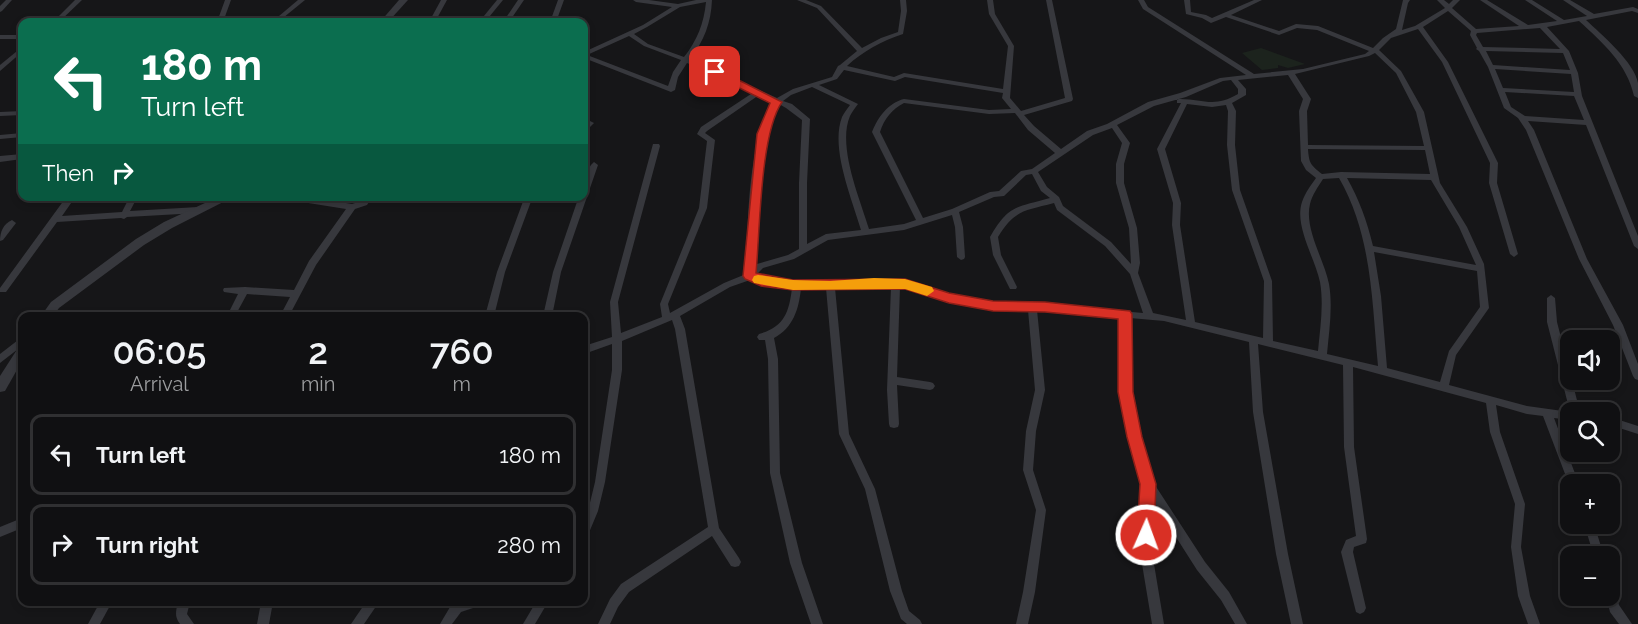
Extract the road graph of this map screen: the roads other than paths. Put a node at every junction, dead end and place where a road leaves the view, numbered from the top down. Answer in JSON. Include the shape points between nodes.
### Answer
{"nodes":[{"id":1,"x":9,"y":0,"type":"edge"},
{"id":2,"x":79,"y":0,"type":"edge"},
{"id":3,"x":88,"y":0,"type":"edge"},
{"id":4,"x":228,"y":0,"type":"edge"},
{"id":5,"x":302,"y":0,"type":"edge"},
{"id":6,"x":404,"y":0,"type":"edge"},
{"id":7,"x":444,"y":0,"type":"edge"},
{"id":8,"x":500,"y":0,"type":"edge"},
{"id":9,"x":520,"y":0,"type":"edge"},
{"id":10,"x":561,"y":0,"type":"edge"},
{"id":11,"x":636,"y":0,"type":"edge"},
{"id":12,"x":707,"y":0,"type":"edge"},
{"id":13,"x":800,"y":0,"type":"edge"},
{"id":14,"x":903,"y":0,"type":"edge"},
{"id":15,"x":990,"y":0,"type":"edge"},
{"id":16,"x":1049,"y":0,"type":"edge"},
{"id":17,"x":1141,"y":0,"type":"edge"},
{"id":18,"x":1187,"y":0,"type":"edge"},
{"id":19,"x":1232,"y":0,"type":"edge"},
{"id":20,"x":1259,"y":0,"type":"edge"},
{"id":21,"x":1407,"y":0,"type":"edge"},
{"id":22,"x":1440,"y":0,"type":"edge"},
{"id":23,"x":1457,"y":0,"type":"edge"},
{"id":24,"x":1483,"y":0,"type":"edge"},
{"id":25,"x":1528,"y":0,"type":"edge"},
{"id":26,"x":1566,"y":0,"type":"edge"},
{"id":27,"x":1631,"y":0,"type":"edge"},
{"id":28,"x":651,"y":1,"type":"edge"},
{"id":29,"x":678,"y":6,"type":"junction"},
{"id":30,"x":1449,"y":9,"type":"junction"},
{"id":31,"x":0,"y":10,"type":"edge"},
{"id":32,"x":1236,"y":10,"type":"junction"},
{"id":33,"x":1635,"y":10,"type":"edge"},
{"id":34,"x":70,"y":11,"type":"junction"},
{"id":35,"x":1226,"y":15,"type":"junction"},
{"id":36,"x":1594,"y":16,"type":"junction"},
{"id":37,"x":61,"y":18,"type":"edge"},
{"id":38,"x":221,"y":18,"type":"edge"},
{"id":39,"x":280,"y":18,"type":"edge"},
{"id":40,"x":388,"y":18,"type":"edge"},
{"id":41,"x":434,"y":18,"type":"edge"},
{"id":42,"x":485,"y":18,"type":"edge"},
{"id":43,"x":509,"y":18,"type":"edge"},
{"id":44,"x":554,"y":18,"type":"edge"},
{"id":45,"x":1581,"y":19,"type":"junction"},
{"id":46,"x":1564,"y":22,"type":"junction"},
{"id":47,"x":1419,"y":26,"type":"junction"},
{"id":48,"x":1542,"y":26,"type":"junction"},
{"id":49,"x":1526,"y":27,"type":"junction"},
{"id":50,"x":1474,"y":31,"type":"junction"},
{"id":51,"x":629,"y":33,"type":"junction"},
{"id":52,"x":0,"y":37,"type":"edge"},
{"id":53,"x":18,"y":37,"type":"edge"},
{"id":54,"x":1386,"y":38,"type":"junction"},
{"id":55,"x":1479,"y":49,"type":"junction"},
{"id":56,"x":1376,"y":51,"type":"junction"},
{"id":57,"x":1566,"y":51,"type":"junction"},
{"id":58,"x":862,"y":52,"type":"junction"},
{"id":59,"x":18,"y":53,"type":"edge"},
{"id":60,"x":588,"y":53,"type":"edge"},
{"id":61,"x":588,"y":57,"type":"edge"},
{"id":62,"x":685,"y":59,"type":"junction"},
{"id":63,"x":1491,"y":66,"type":"junction"},
{"id":64,"x":840,"y":67,"type":"junction"},
{"id":65,"x":0,"y":69,"type":"edge"},
{"id":66,"x":1290,"y":72,"type":"junction"},
{"id":67,"x":1574,"y":72,"type":"junction"},
{"id":68,"x":1251,"y":75,"type":"junction"},
{"id":69,"x":1233,"y":78,"type":"junction"},
{"id":70,"x":811,"y":84,"type":"junction"},
{"id":71,"x":1500,"y":90,"type":"junction"},
{"id":72,"x":759,"y":92,"type":"junction"},
{"id":73,"x":1007,"y":92,"type":"junction"},
{"id":74,"x":1578,"y":94,"type":"junction"},
{"id":75,"x":1638,"y":96,"type":"edge"},
{"id":76,"x":1167,"y":99,"type":"junction"},
{"id":77,"x":777,"y":102,"type":"junction"},
{"id":78,"x":1185,"y":102,"type":"junction"},
{"id":79,"x":1229,"y":104,"type":"junction"},
{"id":80,"x":1017,"y":112,"type":"junction"},
{"id":81,"x":18,"y":113,"type":"edge"},
{"id":82,"x":0,"y":114,"type":"edge"},
{"id":83,"x":1522,"y":117,"type":"junction"},
{"id":84,"x":1590,"y":123,"type":"junction"},
{"id":85,"x":1113,"y":124,"type":"junction"},
{"id":86,"x":18,"y":135,"type":"edge"},
{"id":87,"x":0,"y":137,"type":"edge"},
{"id":88,"x":656,"y":146,"type":"dead end"},
{"id":89,"x":1305,"y":147,"type":"junction"},
{"id":90,"x":1427,"y":148,"type":"junction"},
{"id":91,"x":1059,"y":152,"type":"junction"},
{"id":92,"x":18,"y":158,"type":"edge"},
{"id":93,"x":0,"y":159,"type":"edge"},
{"id":94,"x":594,"y":165,"type":"dead end"},
{"id":95,"x":1034,"y":171,"type":"junction"},
{"id":96,"x":1341,"y":175,"type":"junction"},
{"id":97,"x":1320,"y":177,"type":"junction"},
{"id":98,"x":1434,"y":177,"type":"junction"},
{"id":99,"x":588,"y":182,"type":"edge"},
{"id":100,"x":1001,"y":194,"type":"junction"},
{"id":101,"x":1056,"y":199,"type":"junction"},
{"id":102,"x":69,"y":201,"type":"edge"},
{"id":103,"x":132,"y":201,"type":"edge"},
{"id":104,"x":221,"y":201,"type":"edge"},
{"id":105,"x":315,"y":201,"type":"edge"},
{"id":106,"x":365,"y":201,"type":"edge"},
{"id":107,"x":527,"y":201,"type":"edge"},
{"id":108,"x":581,"y":201,"type":"edge"},
{"id":109,"x":352,"y":207,"type":"junction"},
{"id":110,"x":205,"y":210,"type":"junction"},
{"id":111,"x":1014,"y":210,"type":"junction"},
{"id":112,"x":955,"y":211,"type":"junction"},
{"id":113,"x":124,"y":216,"type":"junction"},
{"id":114,"x":56,"y":219,"type":"junction"},
{"id":115,"x":921,"y":222,"type":"junction"},
{"id":116,"x":12,"y":223,"type":"dead end"},
{"id":117,"x":866,"y":232,"type":"junction"},
{"id":118,"x":0,"y":238,"type":"edge"},
{"id":119,"x":1638,"y":246,"type":"edge"},
{"id":120,"x":1369,"y":248,"type":"junction"},
{"id":121,"x":803,"y":250,"type":"junction"},
{"id":122,"x":1514,"y":254,"type":"dead end"},
{"id":123,"x":960,"y":257,"type":"dead end"},
{"id":124,"x":1481,"y":268,"type":"junction"},
{"id":125,"x":1134,"y":273,"type":"junction"},
{"id":126,"x":750,"y":276,"type":"junction"},
{"id":127,"x":896,"y":284,"type":"junction"},
{"id":128,"x":798,"y":285,"type":"junction"},
{"id":129,"x":830,"y":286,"type":"junction"},
{"id":130,"x":1013,"y":287,"type":"dead end"},
{"id":131,"x":227,"y":290,"type":"dead end"},
{"id":132,"x":245,"y":290,"type":"junction"},
{"id":133,"x":3,"y":291,"type":"dead end"},
{"id":134,"x":297,"y":294,"type":"junction"},
{"id":135,"x":1551,"y":298,"type":"dead end"},
{"id":136,"x":1032,"y":307,"type":"junction"},
{"id":137,"x":50,"y":312,"type":"edge"},
{"id":138,"x":233,"y":312,"type":"edge"},
{"id":139,"x":287,"y":312,"type":"edge"},
{"id":140,"x":490,"y":312,"type":"edge"},
{"id":141,"x":548,"y":312,"type":"edge"},
{"id":142,"x":1125,"y":314,"type":"junction"},
{"id":143,"x":1149,"y":316,"type":"junction"},
{"id":144,"x":671,"y":317,"type":"junction"},
{"id":145,"x":1191,"y":324,"type":"junction"},
{"id":146,"x":617,"y":339,"type":"junction"},
{"id":147,"x":1253,"y":340,"type":"junction"},
{"id":148,"x":1268,"y":343,"type":"junction"},
{"id":149,"x":18,"y":344,"type":"edge"},
{"id":150,"x":588,"y":349,"type":"edge"},
{"id":151,"x":1322,"y":355,"type":"junction"},
{"id":152,"x":18,"y":358,"type":"edge"},
{"id":153,"x":0,"y":359,"type":"edge"},
{"id":154,"x":1348,"y":362,"type":"junction"},
{"id":155,"x":1383,"y":371,"type":"junction"},
{"id":156,"x":1638,"y":375,"type":"edge"},
{"id":157,"x":893,"y":380,"type":"junction"},
{"id":158,"x":930,"y":386,"type":"dead end"},
{"id":159,"x":0,"y":387,"type":"edge"},
{"id":160,"x":1444,"y":387,"type":"junction"},
{"id":161,"x":1490,"y":400,"type":"junction"},
{"id":162,"x":1572,"y":402,"type":"edge"},
{"id":163,"x":1547,"y":413,"type":"junction"},
{"id":164,"x":1560,"y":415,"type":"edge"},
{"id":165,"x":894,"y":424,"type":"dead end"},
{"id":166,"x":1620,"y":424,"type":"edge"},
{"id":167,"x":1638,"y":430,"type":"edge"},
{"id":168,"x":1570,"y":474,"type":"edge"},
{"id":169,"x":1148,"y":484,"type":"junction"},
{"id":170,"x":588,"y":522,"type":"edge"},
{"id":171,"x":18,"y":525,"type":"edge"},
{"id":172,"x":714,"y":529,"type":"junction"},
{"id":173,"x":0,"y":532,"type":"edge"},
{"id":174,"x":735,"y":562,"type":"dead end"},
{"id":175,"x":104,"y":606,"type":"edge"},
{"id":176,"x":183,"y":606,"type":"edge"},
{"id":177,"x":266,"y":606,"type":"edge"},
{"id":178,"x":370,"y":606,"type":"edge"},
{"id":179,"x":459,"y":606,"type":"edge"},
{"id":180,"x":540,"y":606,"type":"edge"},
{"id":181,"x":1614,"y":606,"type":"edge"},
{"id":182,"x":1360,"y":608,"type":"dead end"},
{"id":183,"x":94,"y":624,"type":"edge"},
{"id":184,"x":188,"y":624,"type":"edge"},
{"id":185,"x":263,"y":624,"type":"edge"},
{"id":186,"x":357,"y":624,"type":"edge"},
{"id":187,"x":446,"y":624,"type":"edge"},
{"id":188,"x":529,"y":624,"type":"edge"},
{"id":189,"x":604,"y":624,"type":"edge"},
{"id":190,"x":817,"y":624,"type":"edge"},
{"id":191,"x":916,"y":624,"type":"edge"},
{"id":192,"x":1022,"y":624,"type":"edge"},
{"id":193,"x":1158,"y":624,"type":"edge"},
{"id":194,"x":1240,"y":624,"type":"edge"},
{"id":195,"x":1297,"y":624,"type":"edge"},
{"id":196,"x":1534,"y":624,"type":"edge"},
{"id":197,"x":1626,"y":624,"type":"edge"}],
"edges":[{"from":1,"to":31,"type":"street"},
{"from":2,"to":34,"type":"street"},
{"from":3,"to":34,"type":"street"},
{"from":4,"to":38,"type":"street"},
{"from":5,"to":39,"type":"street"},
{"from":6,"to":40,"type":"street"},
{"from":7,"to":41,"type":"street"},
{"from":8,"to":42,"type":"street"},
{"from":9,"to":43,"type":"street"},
{"from":10,"to":44,"type":"street"},
{"from":11,"to":28,"type":"street"},
{"from":12,"to":29,"type":"street"},
{"from":12,"to":62,"type":"street","via":[[709,12],[695,48]]},
{"from":13,"to":58,"type":"street","via":[[819,7]]},
{"from":14,"to":58,"type":"street","via":[[901,33]]},
{"from":15,"to":73,"type":"street","via":[[992,14],[1011,46]]},
{"from":16,"to":80,"type":"street","via":[[1069,99]]},
{"from":17,"to":68,"type":"street","via":[[1145,8]]},
{"from":18,"to":35,"type":"street","via":[[1188,13],[1211,21]]},
{"from":19,"to":32,"type":"street"},
{"from":20,"to":32,"type":"street"},
{"from":21,"to":54,"type":"street","via":[[1399,30]]},
{"from":22,"to":30,"type":"street"},
{"from":23,"to":30,"type":"street"},
{"from":24,"to":49,"type":"street"},
{"from":25,"to":46,"type":"street"},
{"from":26,"to":36,"type":"street"},
{"from":27,"to":33,"type":"street"},
{"from":28,"to":29,"type":"street"},
{"from":29,"to":51,"type":"street"},
{"from":30,"to":47,"type":"street"},
{"from":30,"to":50,"type":"street"},
{"from":32,"to":35,"type":"street"},
{"from":33,"to":36,"type":"street"},
{"from":34,"to":37,"type":"street"},
{"from":35,"to":56,"type":"street","via":[[1279,33],[1296,26],[1318,28]]},
{"from":36,"to":45,"type":"street"},
{"from":45,"to":46,"type":"street"},
{"from":45,"to":75,"type":"street","via":[[1631,75]]},
{"from":46,"to":48,"type":"street"},
{"from":47,"to":54,"type":"street"},
{"from":47,"to":122,"type":"street","via":[[1445,62],[1494,163],[1493,183]]},
{"from":48,"to":49,"type":"street"},
{"from":48,"to":57,"type":"street"},
{"from":49,"to":50,"type":"street"},
{"from":50,"to":55,"type":"street"},
{"from":51,"to":60,"type":"street"},
{"from":51,"to":62,"type":"street","via":[[646,45]]},
{"from":52,"to":53,"type":"street"},
{"from":54,"to":56,"type":"street"},
{"from":55,"to":57,"type":"street"},
{"from":55,"to":63,"type":"street"},
{"from":56,"to":66,"type":"street"},
{"from":56,"to":90,"type":"street","via":[[1399,72],[1420,112]]},
{"from":57,"to":67,"type":"street"},
{"from":58,"to":64,"type":"street"},
{"from":59,"to":65,"type":"street"},
{"from":61,"to":62,"type":"street","via":[[671,90],[677,69]]},
{"from":62,"to":72,"type":"street"},
{"from":63,"to":67,"type":"street"},
{"from":63,"to":71,"type":"street"},
{"from":64,"to":70,"type":"street","via":[[835,78]]},
{"from":64,"to":73,"type":"street","via":[[895,79],[904,75]]},
{"from":66,"to":68,"type":"street"},
{"from":66,"to":89,"type":"street","via":[[1307,99],[1303,111]]},
{"from":67,"to":74,"type":"street"},
{"from":68,"to":69,"type":"street"},
{"from":69,"to":76,"type":"street"},
{"from":69,"to":79,"type":"street","via":[[1242,95]]},
{"from":70,"to":77,"type":"street"},
{"from":70,"to":117,"type":"street","via":[[854,104],[842,133],[846,166]]},
{"from":71,"to":74,"type":"street"},
{"from":71,"to":83,"type":"street","via":[[1508,108]]},
{"from":72,"to":77,"type":"street"},
{"from":72,"to":144,"type":"street","via":[[701,134],[711,140],[703,208],[664,304]]},
{"from":73,"to":80,"type":"street","via":[[1006,98]]},
{"from":74,"to":84,"type":"street"},
{"from":76,"to":78,"type":"street"},
{"from":76,"to":85,"type":"street"},
{"from":77,"to":121,"type":"street","via":[[806,119]]},
{"from":77,"to":126,"type":"street","via":[[762,134]]},
{"from":78,"to":79,"type":"street"},
{"from":78,"to":145,"type":"street","via":[[1161,149],[1177,203],[1176,225]]},
{"from":79,"to":148,"type":"street","via":[[1236,190],[1268,281]]},
{"from":80,"to":91,"type":"street"},
{"from":80,"to":115,"type":"street","via":[[896,103],[876,132]]},
{"from":81,"to":82,"type":"street"},
{"from":83,"to":84,"type":"street"},
{"from":83,"to":156,"type":"street"},
{"from":84,"to":119,"type":"street"},
{"from":85,"to":91,"type":"street"},
{"from":85,"to":125,"type":"street","via":[[1126,143],[1120,183],[1133,228]]},
{"from":86,"to":87,"type":"street"},
{"from":88,"to":146,"type":"street","via":[[614,302]]},
{"from":89,"to":90,"type":"street"},
{"from":89,"to":97,"type":"street","via":[[1305,160]]},
{"from":90,"to":98,"type":"street"},
{"from":91,"to":95,"type":"street"},
{"from":92,"to":93,"type":"street"},
{"from":94,"to":99,"type":"street"},
{"from":95,"to":100,"type":"street","via":[[1024,173]]},
{"from":95,"to":101,"type":"street","via":[[1044,189]]},
{"from":96,"to":97,"type":"street"},
{"from":96,"to":98,"type":"street"},
{"from":96,"to":120,"type":"street","via":[[1352,191]]},
{"from":97,"to":151,"type":"street","via":[[1305,206],[1324,282]]},
{"from":98,"to":124,"type":"street"},
{"from":100,"to":111,"type":"street"},
{"from":100,"to":112,"type":"street"},
{"from":101,"to":111,"type":"street"},
{"from":101,"to":125,"type":"street","via":[[1060,208],[1108,244]]},
{"from":102,"to":114,"type":"street"},
{"from":103,"to":113,"type":"street"},
{"from":104,"to":110,"type":"street"},
{"from":105,"to":109,"type":"street"},
{"from":106,"to":109,"type":"street"},
{"from":107,"to":140,"type":"street"},
{"from":108,"to":141,"type":"street"},
{"from":109,"to":134,"type":"street","via":[[312,263]]},
{"from":110,"to":113,"type":"street"},
{"from":110,"to":137,"type":"street","via":[[140,242]]},
{"from":111,"to":130,"type":"street","via":[[994,237],[997,255]]},
{"from":112,"to":115,"type":"street"},
{"from":112,"to":123,"type":"street"},
{"from":113,"to":114,"type":"street"},
{"from":114,"to":133,"type":"street"},
{"from":115,"to":117,"type":"street"},
{"from":116,"to":118,"type":"street"},
{"from":117,"to":121,"type":"street","via":[[826,237]]},
{"from":120,"to":124,"type":"street"},
{"from":120,"to":155,"type":"street"},
{"from":121,"to":126,"type":"street","via":[[760,266]]},
{"from":124,"to":160,"type":"street","via":[[1485,308],[1452,354]]},
{"from":125,"to":143,"type":"street"},
{"from":126,"to":128,"type":"street"},
{"from":126,"to":144,"type":"street"},
{"from":127,"to":129,"type":"street"},
{"from":127,"to":136,"type":"street","via":[[993,306]]},
{"from":127,"to":157,"type":"street"},
{"from":128,"to":129,"type":"street"},
{"from":128,"to":190,"type":"street","via":[[791,319],[765,337],[773,359],[775,473],[796,562]]},
{"from":129,"to":191,"type":"street","via":[[844,434],[870,489],[905,615]]},
{"from":131,"to":132,"type":"street"},
{"from":132,"to":134,"type":"street"},
{"from":132,"to":138,"type":"street"},
{"from":134,"to":139,"type":"street"},
{"from":135,"to":162,"type":"street","via":[[1552,322]]},
{"from":136,"to":142,"type":"street"},
{"from":136,"to":192,"type":"street","via":[[1040,390],[1028,470],[1041,510]]},
{"from":142,"to":143,"type":"street"},
{"from":142,"to":169,"type":"street","via":[[1125,392]]},
{"from":143,"to":145,"type":"street"},
{"from":144,"to":146,"type":"street"},
{"from":144,"to":172,"type":"street","via":[[680,329]]},
{"from":145,"to":147,"type":"street"},
{"from":146,"to":150,"type":"street"},
{"from":146,"to":170,"type":"street","via":[[617,370],[600,482]]},
{"from":147,"to":148,"type":"street"},
{"from":147,"to":195,"type":"street","via":[[1258,412]]},
{"from":148,"to":151,"type":"street"},
{"from":149,"to":153,"type":"street"},
{"from":151,"to":154,"type":"street"},
{"from":152,"to":159,"type":"street"},
{"from":154,"to":155,"type":"street"},
{"from":154,"to":182,"type":"street","via":[[1349,447],[1362,539],[1350,544],[1347,552]]},
{"from":155,"to":160,"type":"street"},
{"from":157,"to":158,"type":"street"},
{"from":157,"to":165,"type":"street"},
{"from":160,"to":161,"type":"street"},
{"from":161,"to":163,"type":"street"},
{"from":161,"to":196,"type":"street","via":[[1495,432],[1520,504],[1516,547],[1524,596]]},
{"from":163,"to":164,"type":"street"},
{"from":163,"to":168,"type":"street"},
{"from":166,"to":167,"type":"street"},
{"from":169,"to":193,"type":"street","via":[[1146,552]]},
{"from":169,"to":194,"type":"street"},
{"from":171,"to":173,"type":"street"},
{"from":172,"to":174,"type":"street"},
{"from":172,"to":189,"type":"street","via":[[625,588]]},
{"from":175,"to":183,"type":"street"},
{"from":176,"to":184,"type":"street","via":[[181,616]]},
{"from":177,"to":185,"type":"street"},
{"from":178,"to":186,"type":"street"},
{"from":179,"to":187,"type":"street"},
{"from":180,"to":188,"type":"street"},
{"from":181,"to":197,"type":"street"}]}
